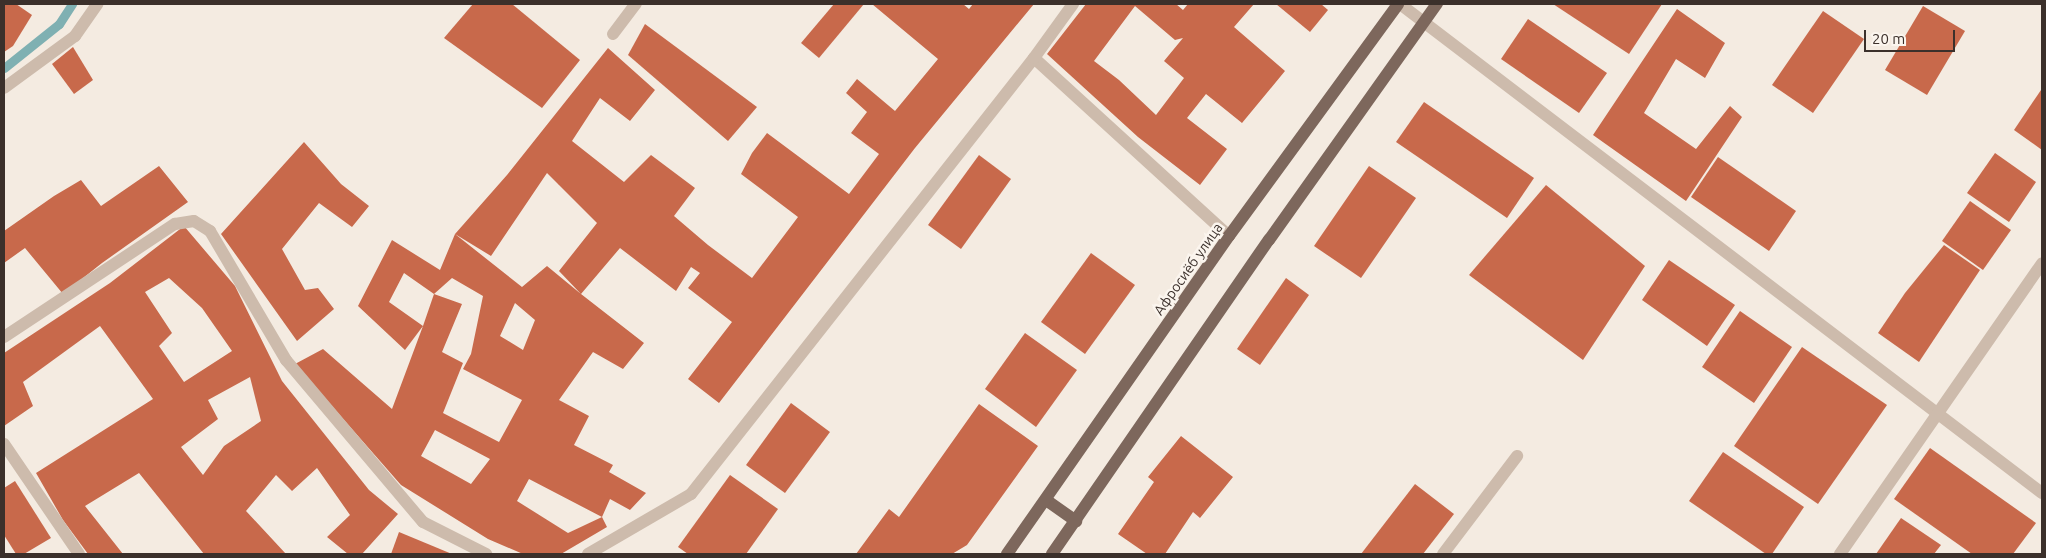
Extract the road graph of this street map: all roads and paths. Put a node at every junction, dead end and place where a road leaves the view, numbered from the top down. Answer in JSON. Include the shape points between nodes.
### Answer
{"nodes":[{"id":1,"x":97,"y":4,"type":"edge"},
{"id":2,"x":636,"y":4,"type":"edge"},
{"id":3,"x":1073,"y":4,"type":"edge"},
{"id":4,"x":1399,"y":4,"type":"edge"},
{"id":5,"x":1437,"y":4,"type":"edge"},
{"id":6,"x":1425,"y":21,"type":"junction"},
{"id":7,"x":613,"y":34,"type":"dead end"},
{"id":8,"x":1034,"y":58,"type":"junction"},
{"id":9,"x":4,"y":88,"type":"edge"},
{"id":10,"x":1229,"y":236,"type":"junction"},
{"id":11,"x":2042,"y":263,"type":"edge"},
{"id":12,"x":4,"y":337,"type":"edge"},
{"id":13,"x":1938,"y":412,"type":"junction"},
{"id":14,"x":4,"y":444,"type":"edge"},
{"id":15,"x":1517,"y":456,"type":"dead end"},
{"id":16,"x":2042,"y":493,"type":"edge"},
{"id":17,"x":1046,"y":500,"type":"junction"},
{"id":18,"x":1076,"y":521,"type":"junction"},
{"id":19,"x":79,"y":554,"type":"edge"},
{"id":20,"x":486,"y":554,"type":"edge"},
{"id":21,"x":588,"y":554,"type":"edge"},
{"id":22,"x":1007,"y":554,"type":"edge"},
{"id":23,"x":1052,"y":554,"type":"edge"},
{"id":24,"x":1443,"y":554,"type":"edge"},
{"id":25,"x":1840,"y":554,"type":"edge"}],
"edges":[{"from":1,"to":9,"type":"street","via":[[75,36]]},
{"from":2,"to":7,"type":"street"},
{"from":3,"to":8,"type":"street"},
{"from":4,"to":6,"type":"street"},
{"from":4,"to":10,"type":"main road","name":"Афросиёб улица"},
{"from":5,"to":6,"type":"main road"},
{"from":6,"to":13,"type":"street"},
{"from":6,"to":18,"type":"main road","via":[[1269,240]]},
{"from":8,"to":10,"type":"street"},
{"from":8,"to":21,"type":"street","via":[[691,494]]},
{"from":10,"to":17,"type":"main road","name":"Афросиёб улица"},
{"from":11,"to":13,"type":"street"},
{"from":12,"to":20,"type":"street","via":[[175,224],[194,221],[210,231],[286,360],[423,522]]},
{"from":13,"to":16,"type":"street"},
{"from":13,"to":25,"type":"street"},
{"from":14,"to":19,"type":"street"},
{"from":15,"to":24,"type":"street"},
{"from":17,"to":18,"type":"main road"},
{"from":17,"to":22,"type":"main road","name":"Афросиёб улица"},
{"from":18,"to":23,"type":"main road"}]}
